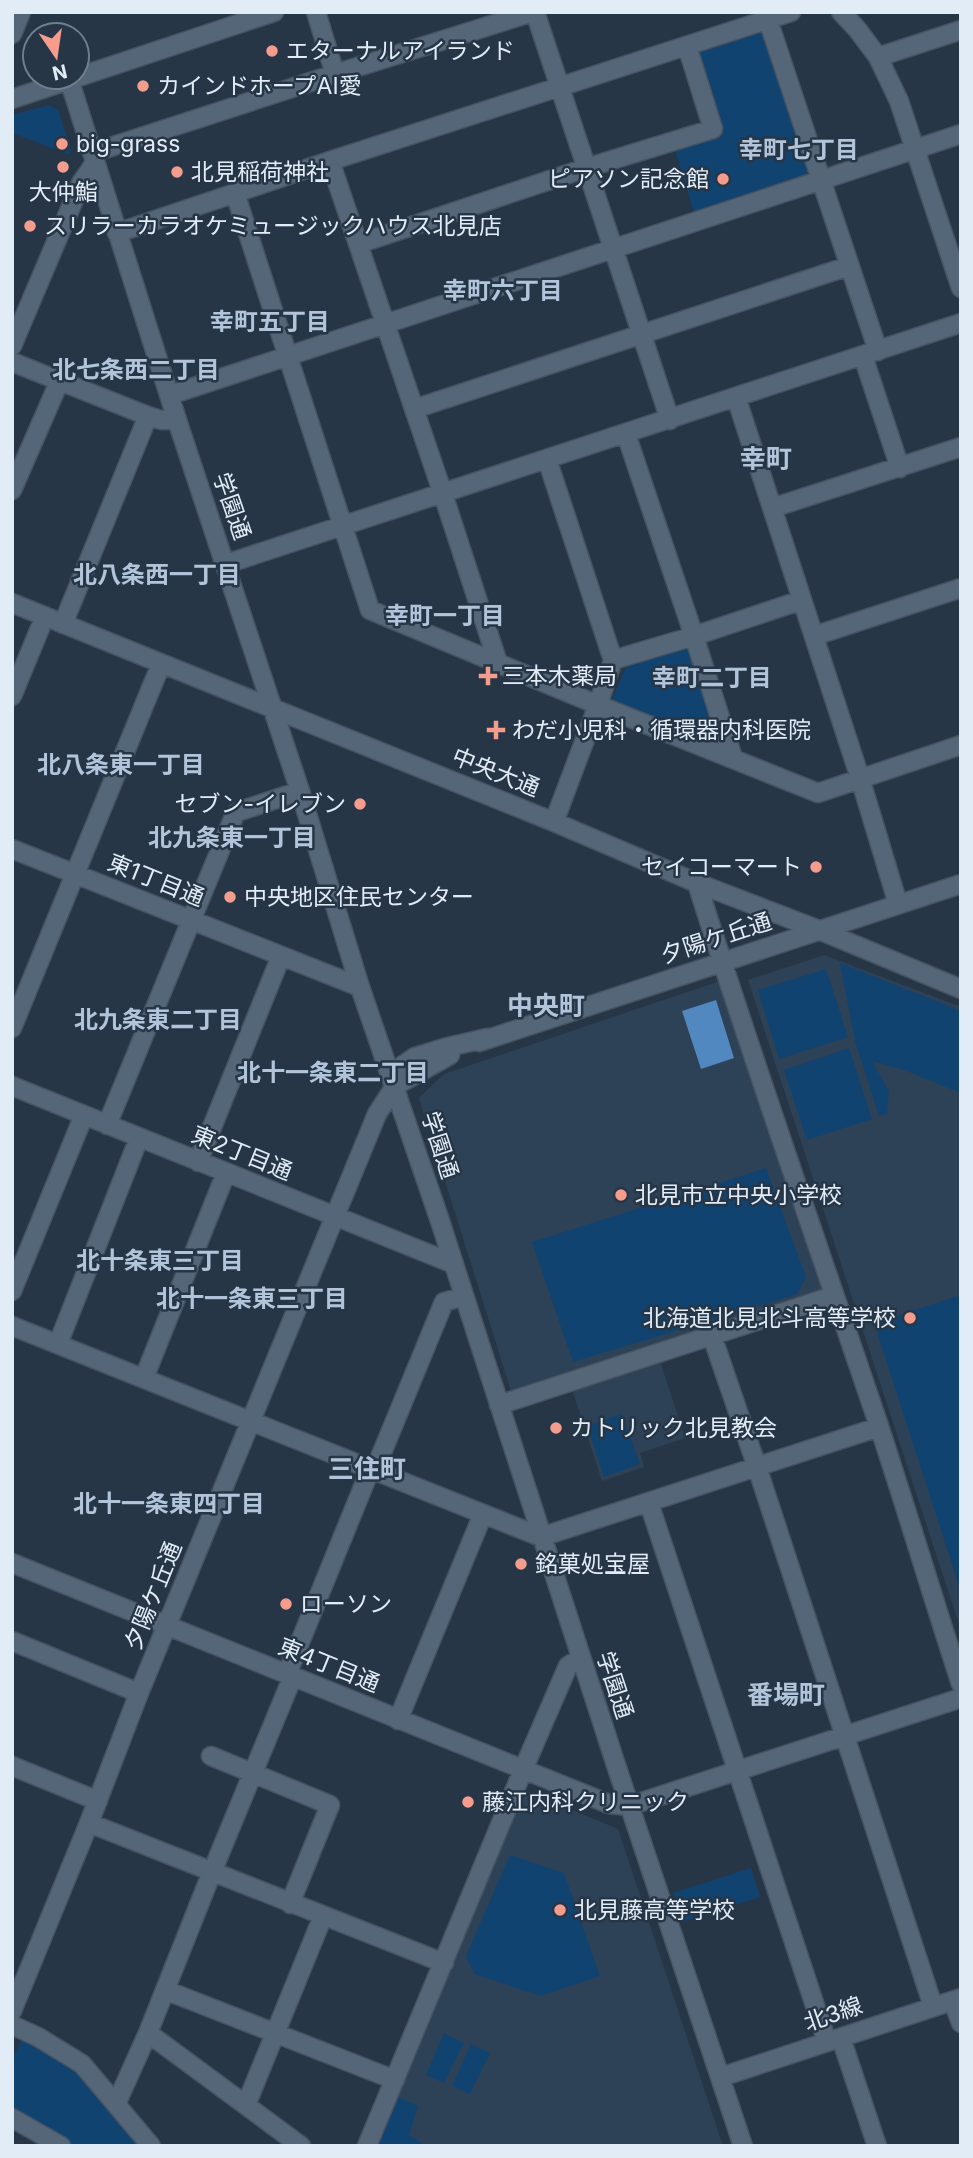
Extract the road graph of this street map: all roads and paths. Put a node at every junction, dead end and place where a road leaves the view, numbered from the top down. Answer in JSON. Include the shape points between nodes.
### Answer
{"nodes":[{"id":1,"x":21,"y":12,"type":"edge"},
{"id":2,"x":274,"y":12,"type":"edge"},
{"id":3,"x":316,"y":12,"type":"edge"},
{"id":4,"x":534,"y":12,"type":"edge"},
{"id":5,"x":791,"y":12,"type":"edge"},
{"id":6,"x":841,"y":12,"type":"edge"},
{"id":7,"x":768,"y":20,"type":"junction"},
{"id":8,"x":961,"y":30,"type":"edge"},
{"id":9,"x":12,"y":34,"type":"edge"},
{"id":10,"x":687,"y":46,"type":"junction"},
{"id":11,"x":878,"y":57,"type":"junction"},
{"id":12,"x":91,"y":72,"type":"edge"},
{"id":13,"x":335,"y":74,"type":"junction"},
{"id":14,"x":559,"y":87,"type":"junction"},
{"id":15,"x":35,"y":91,"type":"edge"},
{"id":16,"x":73,"y":91,"type":"edge"},
{"id":17,"x":12,"y":99,"type":"edge"},
{"id":18,"x":961,"y":134,"type":"edge"},
{"id":19,"x":914,"y":149,"type":"junction"},
{"id":20,"x":94,"y":158,"type":"junction"},
{"id":21,"x":330,"y":161,"type":"junction"},
{"id":22,"x":586,"y":168,"type":"junction"},
{"id":23,"x":820,"y":182,"type":"junction"},
{"id":24,"x":235,"y":193,"type":"junction"},
{"id":25,"x":117,"y":233,"type":"junction"},
{"id":26,"x":358,"y":244,"type":"junction"},
{"id":27,"x":613,"y":250,"type":"junction"},
{"id":28,"x":849,"y":266,"type":"junction"},
{"id":29,"x":961,"y":288,"type":"edge"},
{"id":30,"x":961,"y":323,"type":"edge"},
{"id":31,"x":385,"y":324,"type":"junction"},
{"id":32,"x":641,"y":334,"type":"junction"},
{"id":33,"x":12,"y":346,"type":"edge"},
{"id":34,"x":871,"y":353,"type":"junction"},
{"id":35,"x":287,"y":355,"type":"junction"},
{"id":36,"x":12,"y":362,"type":"edge"},
{"id":37,"x":60,"y":380,"type":"junction"},
{"id":38,"x":170,"y":395,"type":"junction"},
{"id":39,"x":736,"y":397,"type":"junction"},
{"id":40,"x":414,"y":409,"type":"junction"},
{"id":41,"x":148,"y":416,"type":"junction"},
{"id":42,"x":670,"y":419,"type":"junction"},
{"id":43,"x":177,"y":420,"type":"junction"},
{"id":44,"x":626,"y":434,"type":"junction"},
{"id":45,"x":961,"y":447,"type":"edge"},
{"id":46,"x":547,"y":459,"type":"junction"},
{"id":47,"x":900,"y":468,"type":"junction"},
{"id":48,"x":12,"y":490,"type":"edge"},
{"id":49,"x":443,"y":494,"type":"junction"},
{"id":50,"x":772,"y":508,"type":"junction"},
{"id":51,"x":342,"y":526,"type":"junction"},
{"id":52,"x":226,"y":564,"type":"junction"},
{"id":53,"x":961,"y":588,"type":"edge"},
{"id":54,"x":802,"y":600,"type":"junction"},
{"id":55,"x":12,"y":603,"type":"edge"},
{"id":56,"x":45,"y":616,"type":"junction"},
{"id":57,"x":63,"y":624,"type":"junction"},
{"id":58,"x":694,"y":636,"type":"junction"},
{"id":59,"x":814,"y":636,"type":"junction"},
{"id":60,"x":613,"y":660,"type":"junction"},
{"id":61,"x":498,"y":663,"type":"junction"},
{"id":62,"x":161,"y":664,"type":"junction"},
{"id":63,"x":12,"y":696,"type":"edge"},
{"id":64,"x":598,"y":705,"type":"junction"},
{"id":65,"x":273,"y":709,"type":"junction"},
{"id":66,"x":961,"y":745,"type":"edge"},
{"id":67,"x":733,"y":758,"type":"junction"},
{"id":68,"x":860,"y":778,"type":"junction"},
{"id":69,"x":300,"y":791,"type":"junction"},
{"id":70,"x":554,"y":822,"type":"junction"},
{"id":71,"x":12,"y":849,"type":"edge"},
{"id":72,"x":74,"y":874,"type":"junction"},
{"id":73,"x":697,"y":883,"type":"junction"},
{"id":74,"x":961,"y":884,"type":"edge"},
{"id":75,"x":898,"y":904,"type":"junction"},
{"id":76,"x":192,"y":921,"type":"junction"},
{"id":77,"x":819,"y":930,"type":"junction"},
{"id":78,"x":281,"y":956,"type":"junction"},
{"id":79,"x":721,"y":961,"type":"junction"},
{"id":80,"x":360,"y":987,"type":"junction"},
{"id":81,"x":961,"y":989,"type":"edge"},
{"id":82,"x":12,"y":1028,"type":"edge"},
{"id":83,"x":12,"y":1086,"type":"edge"},
{"id":84,"x":395,"y":1086,"type":"junction"},
{"id":85,"x":84,"y":1115,"type":"junction"},
{"id":86,"x":107,"y":1125,"type":"junction"},
{"id":87,"x":139,"y":1138,"type":"junction"},
{"id":88,"x":198,"y":1162,"type":"junction"},
{"id":89,"x":226,"y":1173,"type":"junction"},
{"id":90,"x":334,"y":1216,"type":"junction"},
{"id":91,"x":454,"y":1264,"type":"junction"},
{"id":92,"x":12,"y":1291,"type":"edge"},
{"id":93,"x":464,"y":1296,"type":"junction"},
{"id":94,"x":833,"y":1296,"type":"junction"},
{"id":95,"x":12,"y":1326,"type":"edge"},
{"id":96,"x":712,"y":1336,"type":"junction"},
{"id":97,"x":58,"y":1344,"type":"junction"},
{"id":98,"x":144,"y":1378,"type":"junction"},
{"id":99,"x":499,"y":1405,"type":"junction"},
{"id":100,"x":252,"y":1421,"type":"junction"},
{"id":101,"x":879,"y":1427,"type":"junction"},
{"id":102,"x":757,"y":1467,"type":"junction"},
{"id":103,"x":372,"y":1471,"type":"junction"},
{"id":104,"x":649,"y":1503,"type":"junction"},
{"id":105,"x":483,"y":1514,"type":"junction"},
{"id":106,"x":541,"y":1537,"type":"junction"},
{"id":107,"x":12,"y":1563,"type":"edge"},
{"id":108,"x":167,"y":1626,"type":"junction"},
{"id":109,"x":12,"y":1642,"type":"edge"},
{"id":110,"x":581,"y":1658,"type":"junction"},
{"id":111,"x":290,"y":1675,"type":"junction"},
{"id":112,"x":961,"y":1684,"type":"edge"},
{"id":113,"x":139,"y":1693,"type":"junction"},
{"id":114,"x":961,"y":1698,"type":"edge"},
{"id":115,"x":398,"y":1720,"type":"junction"},
{"id":116,"x":844,"y":1736,"type":"junction"},
{"id":117,"x":211,"y":1756,"type":"dead end"},
{"id":118,"x":12,"y":1766,"type":"edge"},
{"id":119,"x":523,"y":1770,"type":"junction"},
{"id":120,"x":737,"y":1771,"type":"junction"},
{"id":121,"x":253,"y":1773,"type":"junction"},
{"id":122,"x":97,"y":1801,"type":"junction"},
{"id":123,"x":629,"y":1806,"type":"junction"},
{"id":124,"x":89,"y":1823,"type":"junction"},
{"id":125,"x":212,"y":1872,"type":"junction"},
{"id":126,"x":290,"y":1904,"type":"junction"},
{"id":127,"x":323,"y":1916,"type":"junction"},
{"id":128,"x":444,"y":1963,"type":"junction"},
{"id":129,"x":165,"y":1990,"type":"junction"},
{"id":130,"x":957,"y":2000,"type":"edge"},
{"id":131,"x":933,"y":2006,"type":"junction"},
{"id":132,"x":12,"y":2011,"type":"edge"},
{"id":133,"x":961,"y":2023,"type":"edge"},
{"id":134,"x":12,"y":2025,"type":"edge"},
{"id":135,"x":148,"y":2033,"type":"junction"},
{"id":136,"x":275,"y":2034,"type":"junction"},
{"id":137,"x":834,"y":2040,"type":"junction"},
{"id":138,"x":721,"y":2077,"type":"junction"},
{"id":139,"x":395,"y":2080,"type":"junction"},
{"id":140,"x":116,"y":2104,"type":"junction"},
{"id":141,"x":246,"y":2105,"type":"junction"},
{"id":142,"x":12,"y":2118,"type":"edge"},
{"id":143,"x":61,"y":2146,"type":"edge"},
{"id":144,"x":151,"y":2146,"type":"edge"},
{"id":145,"x":301,"y":2146,"type":"edge"},
{"id":146,"x":367,"y":2146,"type":"edge"},
{"id":147,"x":743,"y":2146,"type":"edge"},
{"id":148,"x":877,"y":2146,"type":"edge"}],
"edges":[{"from":1,"to":9,"type":"street"},
{"from":2,"to":12,"type":"street"},
{"from":3,"to":13,"type":"street"},
{"from":4,"to":13,"type":"street"},
{"from":4,"to":14,"type":"street"},
{"from":5,"to":7,"type":"street"},
{"from":6,"to":11,"type":"street"},
{"from":7,"to":10,"type":"street"},
{"from":7,"to":23,"type":"street"},
{"from":8,"to":11,"type":"street"},
{"from":10,"to":14,"type":"street"},
{"from":10,"to":22,"type":"street","via":[[713,129]]},
{"from":11,"to":19,"type":"street","via":[[899,101]]},
{"from":13,"to":20,"type":"street"},
{"from":14,"to":21,"type":"street"},
{"from":14,"to":22,"type":"street"},
{"from":15,"to":17,"type":"street"},
{"from":16,"to":20,"type":"street","name":"学園通"},
{"from":18,"to":19,"type":"street"},
{"from":19,"to":23,"type":"street"},
{"from":19,"to":29,"type":"street"},
{"from":20,"to":25,"type":"street","name":"学園通"},
{"from":20,"to":33,"type":"street"},
{"from":21,"to":24,"type":"street"},
{"from":21,"to":26,"type":"street"},
{"from":22,"to":26,"type":"street"},
{"from":22,"to":27,"type":"street"},
{"from":23,"to":27,"type":"street"},
{"from":23,"to":28,"type":"street"},
{"from":24,"to":25,"type":"street"},
{"from":24,"to":35,"type":"street"},
{"from":25,"to":38,"type":"street","name":"学園通"},
{"from":26,"to":31,"type":"street"},
{"from":27,"to":31,"type":"street"},
{"from":27,"to":32,"type":"street"},
{"from":28,"to":32,"type":"street"},
{"from":28,"to":34,"type":"street"},
{"from":30,"to":34,"type":"street"},
{"from":31,"to":35,"type":"street"},
{"from":31,"to":40,"type":"street"},
{"from":32,"to":40,"type":"street"},
{"from":32,"to":42,"type":"street"},
{"from":34,"to":39,"type":"street"},
{"from":34,"to":47,"type":"street"},
{"from":35,"to":38,"type":"street"},
{"from":35,"to":51,"type":"street"},
{"from":36,"to":37,"type":"street"},
{"from":37,"to":41,"type":"street"},
{"from":37,"to":48,"type":"street"},
{"from":38,"to":43,"type":"street","name":"学園通"},
{"from":39,"to":42,"type":"street"},
{"from":39,"to":50,"type":"street"},
{"from":40,"to":49,"type":"street"},
{"from":41,"to":43,"type":"street"},
{"from":41,"to":57,"type":"street"},
{"from":42,"to":44,"type":"street"},
{"from":43,"to":52,"type":"street","name":"学園通"},
{"from":44,"to":46,"type":"street"},
{"from":44,"to":58,"type":"street"},
{"from":45,"to":47,"type":"street"},
{"from":46,"to":49,"type":"street"},
{"from":46,"to":60,"type":"street"},
{"from":47,"to":50,"type":"street"},
{"from":49,"to":51,"type":"street"},
{"from":49,"to":61,"type":"street"},
{"from":50,"to":54,"type":"street"},
{"from":51,"to":52,"type":"street"},
{"from":51,"to":61,"type":"street","via":[[370,610]]},
{"from":52,"to":65,"type":"street","name":"学園通"},
{"from":53,"to":59,"type":"street"},
{"from":54,"to":58,"type":"street"},
{"from":54,"to":59,"type":"street"},
{"from":55,"to":56,"type":"street","name":"中央大通"},
{"from":56,"to":57,"type":"street","name":"中央大通"},
{"from":56,"to":63,"type":"street"},
{"from":57,"to":62,"type":"street","name":"中央大通"},
{"from":58,"to":60,"type":"street"},
{"from":58,"to":67,"type":"street"},
{"from":59,"to":68,"type":"street"},
{"from":60,"to":64,"type":"street"},
{"from":61,"to":64,"type":"street"},
{"from":62,"to":65,"type":"street","name":"中央大通"},
{"from":62,"to":72,"type":"street"},
{"from":64,"to":67,"type":"street"},
{"from":64,"to":70,"type":"street"},
{"from":65,"to":69,"type":"street","name":"学園通"},
{"from":65,"to":70,"type":"street","name":"中央大通"},
{"from":66,"to":68,"type":"street"},
{"from":67,"to":68,"type":"street","via":[[818,793]]},
{"from":68,"to":75,"type":"street"},
{"from":69,"to":76,"type":"street","via":[[235,814]]},
{"from":69,"to":80,"type":"street","name":"学園通"},
{"from":70,"to":73,"type":"street","name":"中央大通"},
{"from":71,"to":72,"type":"street","name":"東1丁目通"},
{"from":72,"to":76,"type":"street","name":"東1丁目通"},
{"from":72,"to":82,"type":"street"},
{"from":73,"to":77,"type":"street","name":"中央大通"},
{"from":73,"to":79,"type":"street"},
{"from":74,"to":75,"type":"street","name":"夕陽ケ丘通"},
{"from":75,"to":77,"type":"street","name":"夕陽ケ丘通"},
{"from":76,"to":78,"type":"street","name":"東1丁目通"},
{"from":76,"to":86,"type":"street"},
{"from":77,"to":79,"type":"street","name":"夕陽ケ丘通"},
{"from":77,"to":81,"type":"street","name":"中央大通"},
{"from":78,"to":80,"type":"street","name":"東1丁目通"},
{"from":78,"to":88,"type":"street"},
{"from":79,"to":84,"type":"street","name":"夕陽ケ丘通","via":[[487,1038]]},
{"from":79,"to":94,"type":"street"},
{"from":80,"to":84,"type":"street","name":"学園通"},
{"from":83,"to":85,"type":"street","name":"東2丁目通"},
{"from":84,"to":90,"type":"street","name":"夕陽ケ丘通","via":[[377,1114]]},
{"from":84,"to":91,"type":"street","name":"学園通"},
{"from":85,"to":86,"type":"street","name":"東2丁目通"},
{"from":85,"to":92,"type":"street"},
{"from":86,"to":87,"type":"street","name":"東2丁目通"},
{"from":87,"to":88,"type":"street","name":"東2丁目通"},
{"from":87,"to":97,"type":"street"},
{"from":88,"to":89,"type":"street","name":"東2丁目通"},
{"from":89,"to":90,"type":"street","name":"東2丁目通"},
{"from":89,"to":98,"type":"street"},
{"from":90,"to":91,"type":"street","name":"東2丁目通"},
{"from":90,"to":100,"type":"street","name":"夕陽ケ丘通"},
{"from":91,"to":93,"type":"street","name":"学園通"},
{"from":93,"to":99,"type":"street","name":"学園通"},
{"from":93,"to":103,"type":"street","via":[[444,1302]]},
{"from":94,"to":96,"type":"street"},
{"from":94,"to":101,"type":"street"},
{"from":95,"to":97,"type":"street"},
{"from":96,"to":99,"type":"street"},
{"from":96,"to":102,"type":"street"},
{"from":97,"to":98,"type":"street"},
{"from":98,"to":100,"type":"street"},
{"from":99,"to":106,"type":"street","name":"学園通"},
{"from":100,"to":103,"type":"street"},
{"from":100,"to":108,"type":"street","name":"夕陽ケ丘通"},
{"from":101,"to":102,"type":"street"},
{"from":101,"to":112,"type":"street"},
{"from":102,"to":104,"type":"street"},
{"from":102,"to":116,"type":"street"},
{"from":103,"to":105,"type":"street"},
{"from":103,"to":111,"type":"street"},
{"from":104,"to":106,"type":"street"},
{"from":104,"to":120,"type":"street"},
{"from":105,"to":106,"type":"street"},
{"from":105,"to":115,"type":"street"},
{"from":106,"to":110,"type":"street","name":"学園通"},
{"from":107,"to":108,"type":"street","name":"東4丁目通"},
{"from":108,"to":111,"type":"street","name":"東4丁目通"},
{"from":108,"to":113,"type":"street","name":"夕陽ケ丘通"},
{"from":109,"to":113,"type":"street"},
{"from":110,"to":119,"type":"street","via":[[568,1666]]},
{"from":110,"to":123,"type":"street","name":"学園通"},
{"from":111,"to":115,"type":"street","name":"東4丁目通"},
{"from":111,"to":121,"type":"street"},
{"from":113,"to":122,"type":"street","name":"夕陽ケ丘通"},
{"from":114,"to":116,"type":"street"},
{"from":115,"to":119,"type":"street","name":"東4丁目通"},
{"from":116,"to":120,"type":"street"},
{"from":116,"to":131,"type":"street"},
{"from":117,"to":121,"type":"street"},
{"from":118,"to":122,"type":"street"},
{"from":119,"to":123,"type":"street","name":"東4丁目通","via":[[609,1804]]},
{"from":119,"to":128,"type":"street"},
{"from":120,"to":123,"type":"street"},
{"from":120,"to":137,"type":"street"},
{"from":121,"to":125,"type":"street"},
{"from":121,"to":126,"type":"street","via":[[330,1805]]},
{"from":122,"to":124,"type":"street","name":"夕陽ケ丘通"},
{"from":123,"to":138,"type":"street","name":"学園通"},
{"from":124,"to":125,"type":"street"},
{"from":124,"to":132,"type":"street","name":"夕陽ケ丘通"},
{"from":125,"to":126,"type":"street"},
{"from":125,"to":129,"type":"street"},
{"from":126,"to":127,"type":"street"},
{"from":127,"to":128,"type":"street"},
{"from":127,"to":136,"type":"street"},
{"from":128,"to":139,"type":"street"},
{"from":129,"to":135,"type":"street"},
{"from":129,"to":136,"type":"street"},
{"from":130,"to":131,"type":"street","name":"北3線"},
{"from":130,"to":133,"type":"street"},
{"from":131,"to":137,"type":"street","name":"北3線"},
{"from":134,"to":140,"type":"street","via":[[82,2064]]},
{"from":135,"to":140,"type":"street"},
{"from":135,"to":141,"type":"street"},
{"from":136,"to":139,"type":"street"},
{"from":136,"to":141,"type":"street"},
{"from":137,"to":138,"type":"street","name":"北3線"},
{"from":137,"to":148,"type":"street"},
{"from":138,"to":147,"type":"street","name":"学園通"},
{"from":139,"to":146,"type":"street"},
{"from":140,"to":144,"type":"street"},
{"from":141,"to":145,"type":"street"},
{"from":142,"to":143,"type":"street"}]}
